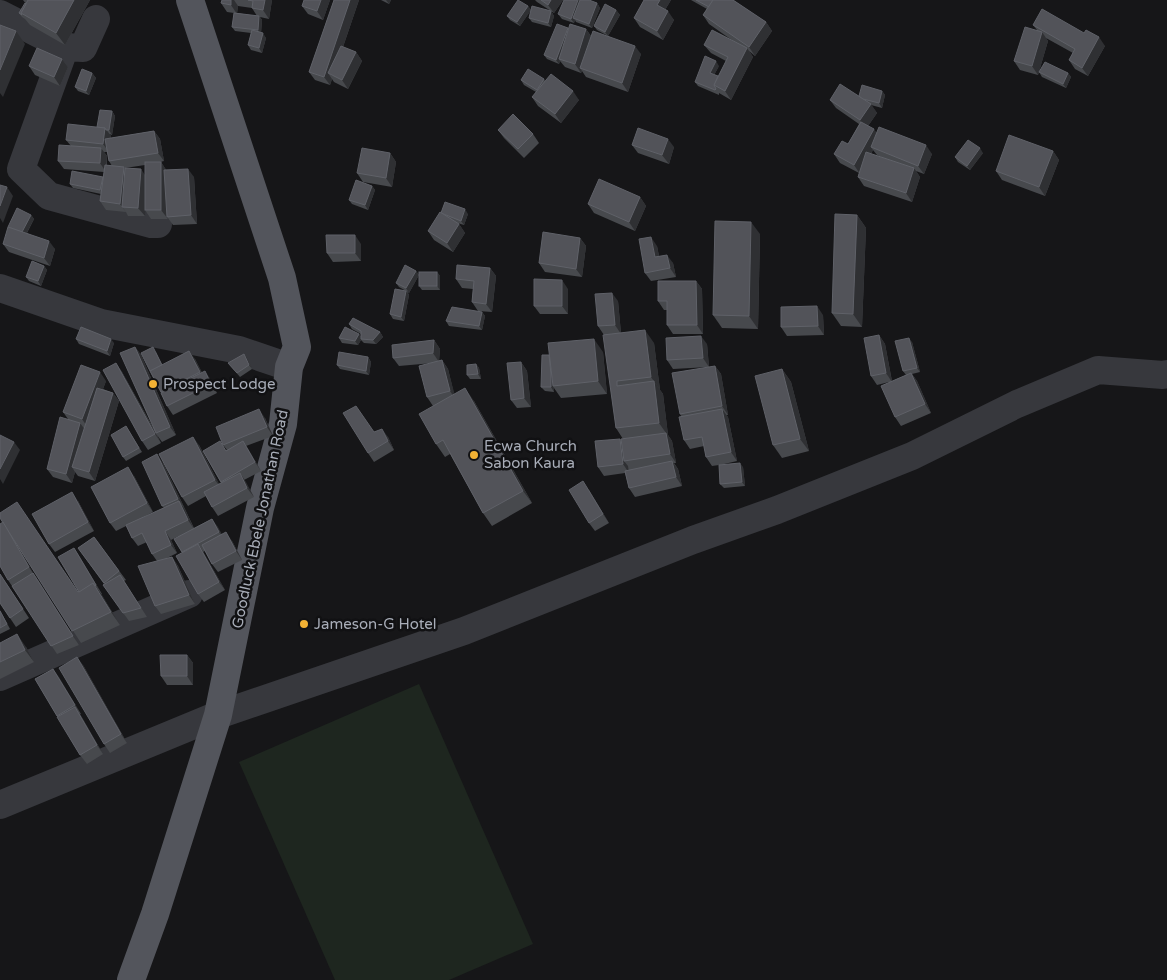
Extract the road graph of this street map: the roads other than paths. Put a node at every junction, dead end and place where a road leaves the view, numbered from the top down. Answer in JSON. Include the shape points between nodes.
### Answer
{"nodes":[{"id":1,"x":190,"y":0,"type":"edge"},
{"id":2,"x":0,"y":14,"type":"edge"},
{"id":3,"x":96,"y":19,"type":"dead end"},
{"id":4,"x":65,"y":47,"type":"junction"},
{"id":5,"x":158,"y":224,"type":"dead end"},
{"id":6,"x":0,"y":288,"type":"edge"},
{"id":7,"x":289,"y":367,"type":"junction"},
{"id":8,"x":1167,"y":374,"type":"edge"},
{"id":9,"x":189,"y":594,"type":"edge"},
{"id":10,"x":0,"y":677,"type":"edge"},
{"id":11,"x":218,"y":715,"type":"junction"},
{"id":12,"x":0,"y":806,"type":"edge"},
{"id":13,"x":131,"y":980,"type":"edge"}],
"edges":[{"from":1,"to":7,"type":"main road","name":"Goodluck Ebele Jonathan Road","via":[[282,278],[297,347]]},
{"from":2,"to":4,"type":"street"},
{"from":3,"to":4,"type":"street","via":[[83,48]]},
{"from":4,"to":5,"type":"street","via":[[21,169],[49,196]]},
{"from":6,"to":7,"type":"street","via":[[101,323],[239,350]]},
{"from":7,"to":11,"type":"main road","name":"Goodluck Ebele Jonathan Road","via":[[283,424],[260,508]]},
{"from":8,"to":11,"type":"street","via":[[1098,370],[1017,404],[912,456],[777,510],[464,631]]},
{"from":9,"to":10,"type":"street"},
{"from":11,"to":12,"type":"street"},
{"from":11,"to":13,"type":"main road","name":"Goodluck Ebele Jonathan Road"}]}
